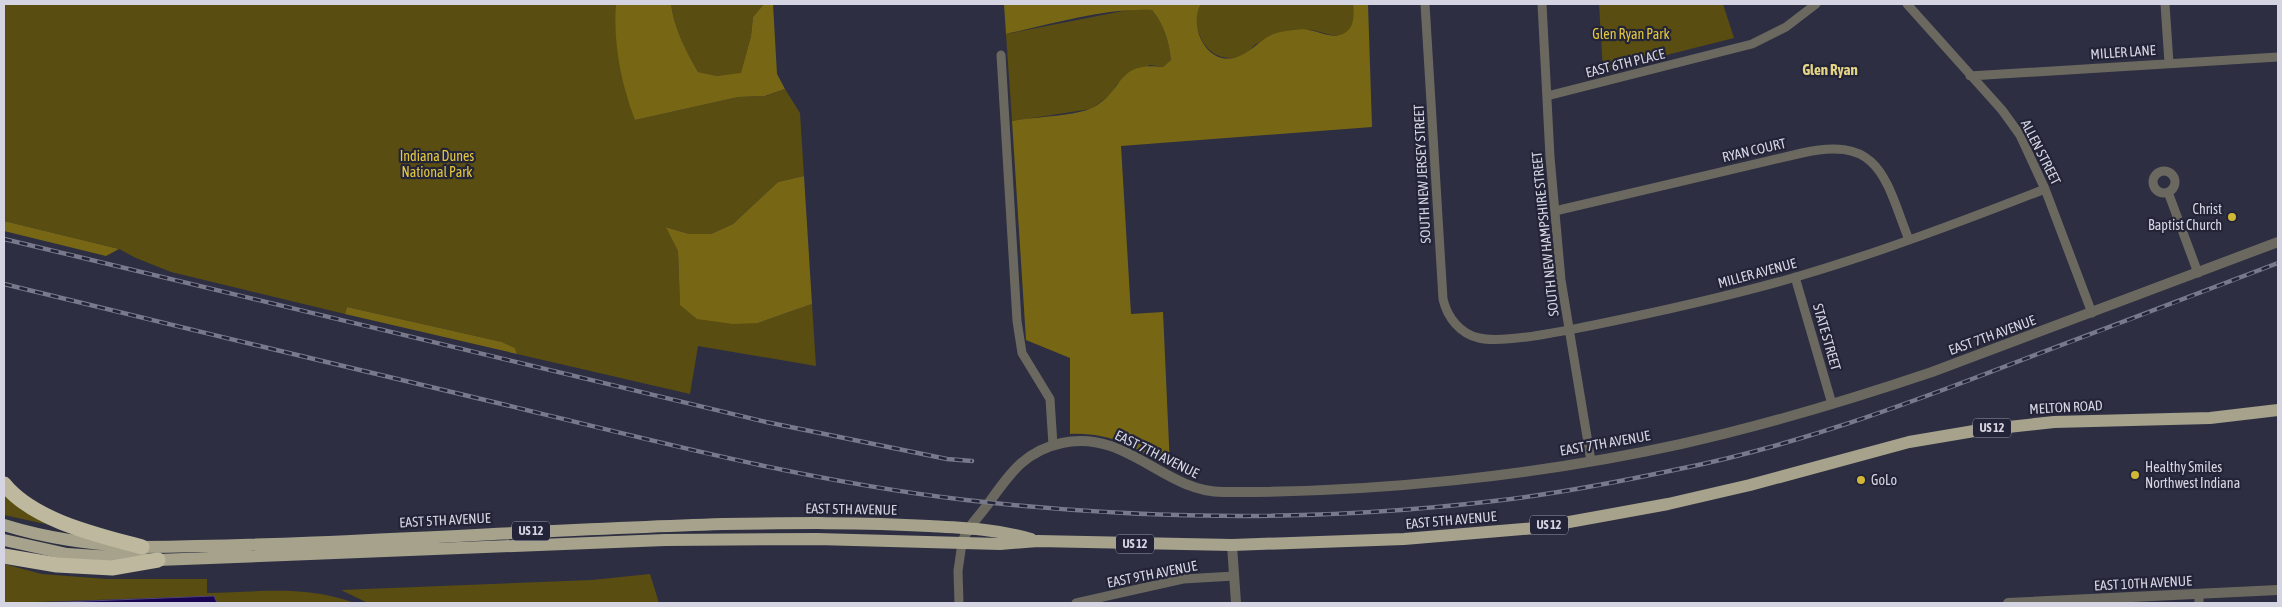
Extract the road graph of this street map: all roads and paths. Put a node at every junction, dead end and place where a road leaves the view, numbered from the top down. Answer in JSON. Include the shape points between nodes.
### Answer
{"nodes":[{"id":1,"x":1425,"y":4,"type":"edge"},
{"id":2,"x":1542,"y":4,"type":"edge"},
{"id":3,"x":1816,"y":4,"type":"edge"},
{"id":4,"x":1907,"y":4,"type":"edge"},
{"id":5,"x":2165,"y":4,"type":"edge"},
{"id":6,"x":1001,"y":55,"type":"dead end"},
{"id":7,"x":2278,"y":57,"type":"edge"},
{"id":8,"x":2169,"y":63,"type":"junction"},
{"id":9,"x":1970,"y":76,"type":"junction"},
{"id":10,"x":1547,"y":96,"type":"junction"},
{"id":11,"x":2045,"y":189,"type":"junction"},
{"id":12,"x":2168,"y":192,"type":"dead end"},
{"id":13,"x":1555,"y":211,"type":"junction"},
{"id":14,"x":1909,"y":240,"type":"junction"},
{"id":15,"x":2278,"y":242,"type":"edge"},
{"id":16,"x":2198,"y":273,"type":"junction"},
{"id":17,"x":1795,"y":277,"type":"junction"},
{"id":18,"x":2092,"y":313,"type":"junction"},
{"id":19,"x":1569,"y":330,"type":"junction"},
{"id":20,"x":1467,"y":334,"type":"joint"},
{"id":21,"x":1832,"y":404,"type":"junction"},
{"id":22,"x":2278,"y":410,"type":"edge"},
{"id":23,"x":1053,"y":446,"type":"junction"},
{"id":24,"x":1858,"y":454,"type":"joint"},
{"id":25,"x":1591,"y":461,"type":"junction"},
{"id":26,"x":4,"y":484,"type":"edge"},
{"id":27,"x":4,"y":525,"type":"edge"},
{"id":28,"x":968,"y":528,"type":"junction"},
{"id":29,"x":4,"y":540,"type":"edge"},
{"id":30,"x":1038,"y":541,"type":"junction"},
{"id":31,"x":962,"y":543,"type":"junction"},
{"id":32,"x":1232,"y":545,"type":"junction"},
{"id":33,"x":142,"y":547,"type":"junction"},
{"id":34,"x":4,"y":556,"type":"edge"},
{"id":35,"x":158,"y":560,"type":"junction"},
{"id":36,"x":1234,"y":576,"type":"junction"},
{"id":37,"x":2278,"y":590,"type":"edge"},
{"id":38,"x":2199,"y":599,"type":"edge"},
{"id":39,"x":2082,"y":602,"type":"edge"},
{"id":40,"x":959,"y":603,"type":"edge"},
{"id":41,"x":1076,"y":603,"type":"edge"},
{"id":42,"x":1236,"y":603,"type":"edge"},
{"id":43,"x":2008,"y":603,"type":"edge"}],
"edges":[{"from":1,"to":20,"type":"street","name":"SOUTH NEW JERSEY STREET","via":[[1443,299],[1453,322]]},
{"from":2,"to":10,"type":"street","name":"SOUTH NEW HAMPSHIRE STREET"},
{"from":3,"to":10,"type":"street","name":"EAST 6TH PLACE","via":[[1786,27],[1752,44]]},
{"from":4,"to":9,"type":"street","name":"ALLEN STREET"},
{"from":5,"to":8,"type":"street"},
{"from":6,"to":23,"type":"street","via":[[1017,321],[1022,353],[1050,400]]},
{"from":7,"to":8,"type":"street","name":"MILLER LANE"},
{"from":8,"to":9,"type":"street","name":"MILLER LANE"},
{"from":9,"to":11,"type":"street","name":"ALLEN STREET","via":[[2012,123]]},
{"from":10,"to":13,"type":"street","name":"SOUTH NEW HAMPSHIRE STREET"},
{"from":11,"to":14,"type":"street","name":"MILLER AVENUE"},
{"from":11,"to":18,"type":"street","name":"ALLEN STREET"},
{"from":12,"to":16,"type":"street"},
{"from":13,"to":14,"type":"street","name":"RYAN COURT","via":[[1816,150],[1843,148],[1859,154],[1882,175]]},
{"from":13,"to":19,"type":"street","name":"SOUTH NEW HAMPSHIRE STREET"},
{"from":14,"to":17,"type":"street","name":"MILLER AVENUE"},
{"from":15,"to":16,"type":"street","name":"EAST 7TH AVENUE"},
{"from":16,"to":18,"type":"street","name":"EAST 7TH AVENUE"},
{"from":17,"to":19,"type":"street","name":"MILLER AVENUE","via":[[1657,312]]},
{"from":17,"to":21,"type":"street","name":"STATE STREET"},
{"from":18,"to":21,"type":"street","name":"EAST 7TH AVENUE","via":[[1932,372]]},
{"from":19,"to":20,"type":"street","name":"MILLER AVENUE","via":[[1496,340]]},
{"from":19,"to":25,"type":"street","name":"SOUTH NEW HAMPSHIRE STREET"},
{"from":21,"to":25,"type":"street","name":"EAST 7TH AVENUE","via":[[1680,444]]},
{"from":22,"to":24,"type":"main road","name":"MELTON ROAD","number":"US 12","via":[[2210,418],[2014,425]]},
{"from":23,"to":25,"type":"street","name":"EAST 7TH AVENUE","via":[[1082,441],[1110,445],[1188,485],[1214,492],[1284,492],[1381,486]]},
{"from":23,"to":28,"type":"street","name":"EAST 7TH AVENUE","via":[[1035,453],[1016,468]]},
{"from":24,"to":32,"type":"main road","name":"EAST 5TH AVENUE","number":"US 12","via":[[1668,504],[1536,528],[1404,539]]},
{"from":26,"to":33,"type":"highway","via":[[23,501],[59,521]]},
{"from":27,"to":33,"type":"main road","name":"EAST 5TH AVENUE","number":"US 12","via":[[58,539]]},
{"from":28,"to":30,"type":"main road","name":"EAST 5TH AVENUE","number":"US 12","via":[[1006,532]]},
{"from":28,"to":31,"type":"street","name":"EAST 7TH AVENUE"},
{"from":28,"to":33,"type":"main road","name":"EAST 5TH AVENUE","number":"US 12","via":[[790,523]]},
{"from":29,"to":35,"type":"main road","name":"EAST 5TH AVENUE","number":"US 12","via":[[67,554]]},
{"from":30,"to":31,"type":"main road","name":"EAST 5TH AVENUE","number":"US 12"},
{"from":30,"to":32,"type":"main road","name":"EAST 5TH AVENUE","number":"US 12"},
{"from":31,"to":35,"type":"main road","name":"EAST 5TH AVENUE","number":"US 12","via":[[817,539],[616,541]]},
{"from":31,"to":40,"type":"street","via":[[958,571]]},
{"from":32,"to":36,"type":"street"},
{"from":34,"to":35,"type":"highway","via":[[57,565],[112,568]]},
{"from":36,"to":41,"type":"street","name":"EAST 9TH AVENUE","via":[[1183,579]]},
{"from":36,"to":42,"type":"street"},
{"from":37,"to":38,"type":"street","name":"EAST 10TH AVENUE"},
{"from":38,"to":39,"type":"street","name":"EAST 10TH AVENUE"},
{"from":39,"to":43,"type":"street","name":"EAST 10TH AVENUE"}]}
